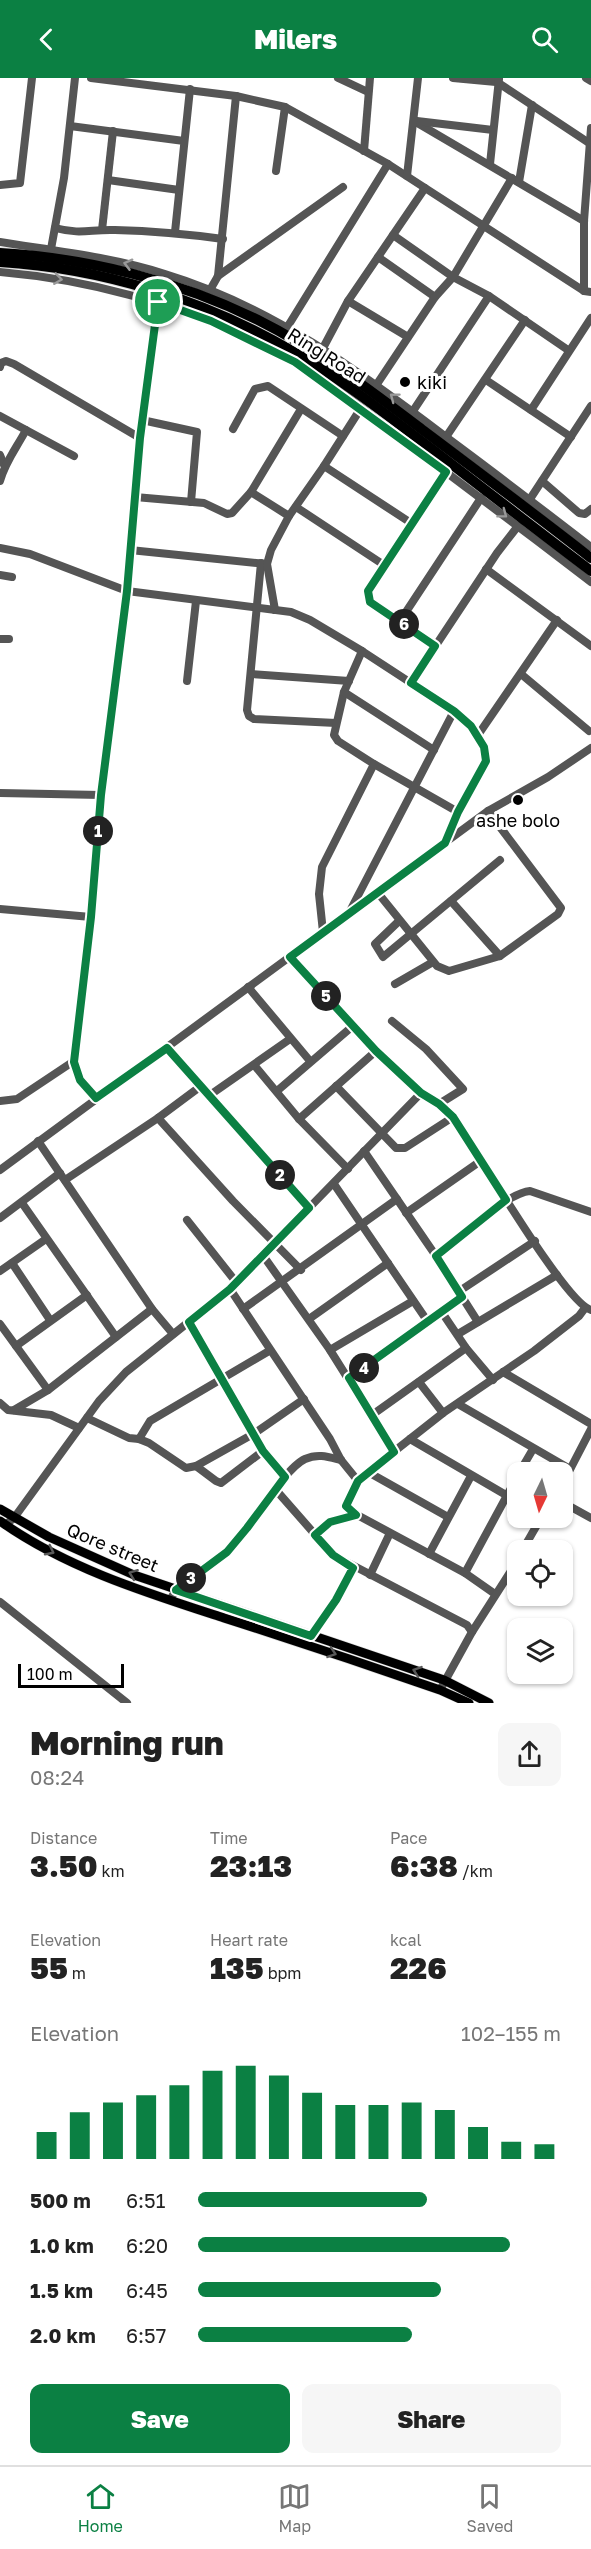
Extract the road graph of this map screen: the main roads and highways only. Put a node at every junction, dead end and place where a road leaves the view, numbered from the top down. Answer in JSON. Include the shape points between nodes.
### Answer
{"nodes":[{"id":1,"x":0,"y":253,"type":"edge"},
{"id":2,"x":0,"y":262,"type":"edge"},
{"id":3,"x":591,"y":558,"type":"edge"},
{"id":4,"x":591,"y":571,"type":"edge"},
{"id":5,"x":0,"y":1509,"type":"edge"},
{"id":6,"x":3,"y":1523,"type":"edge"},
{"id":7,"x":469,"y":1703,"type":"edge"},
{"id":8,"x":489,"y":1703,"type":"edge"}],
"edges":[{"from":1,"to":3,"type":"highway","name":"Ring Road","via":[[83,262],[158,281],[257,320],[359,382]]},
{"from":2,"to":4,"type":"highway","name":"Ring Road","via":[[82,272],[133,285],[212,312],[285,347],[368,400]]},
{"from":8,"to":5,"type":"main road","name":"Qore street","one_way":true,"via":[[444,1680],[91,1558]]},
{"from":6,"to":7,"type":"main road","name":"Qore street","one_way":true,"via":[[25,1539],[82,1568]]}]}
